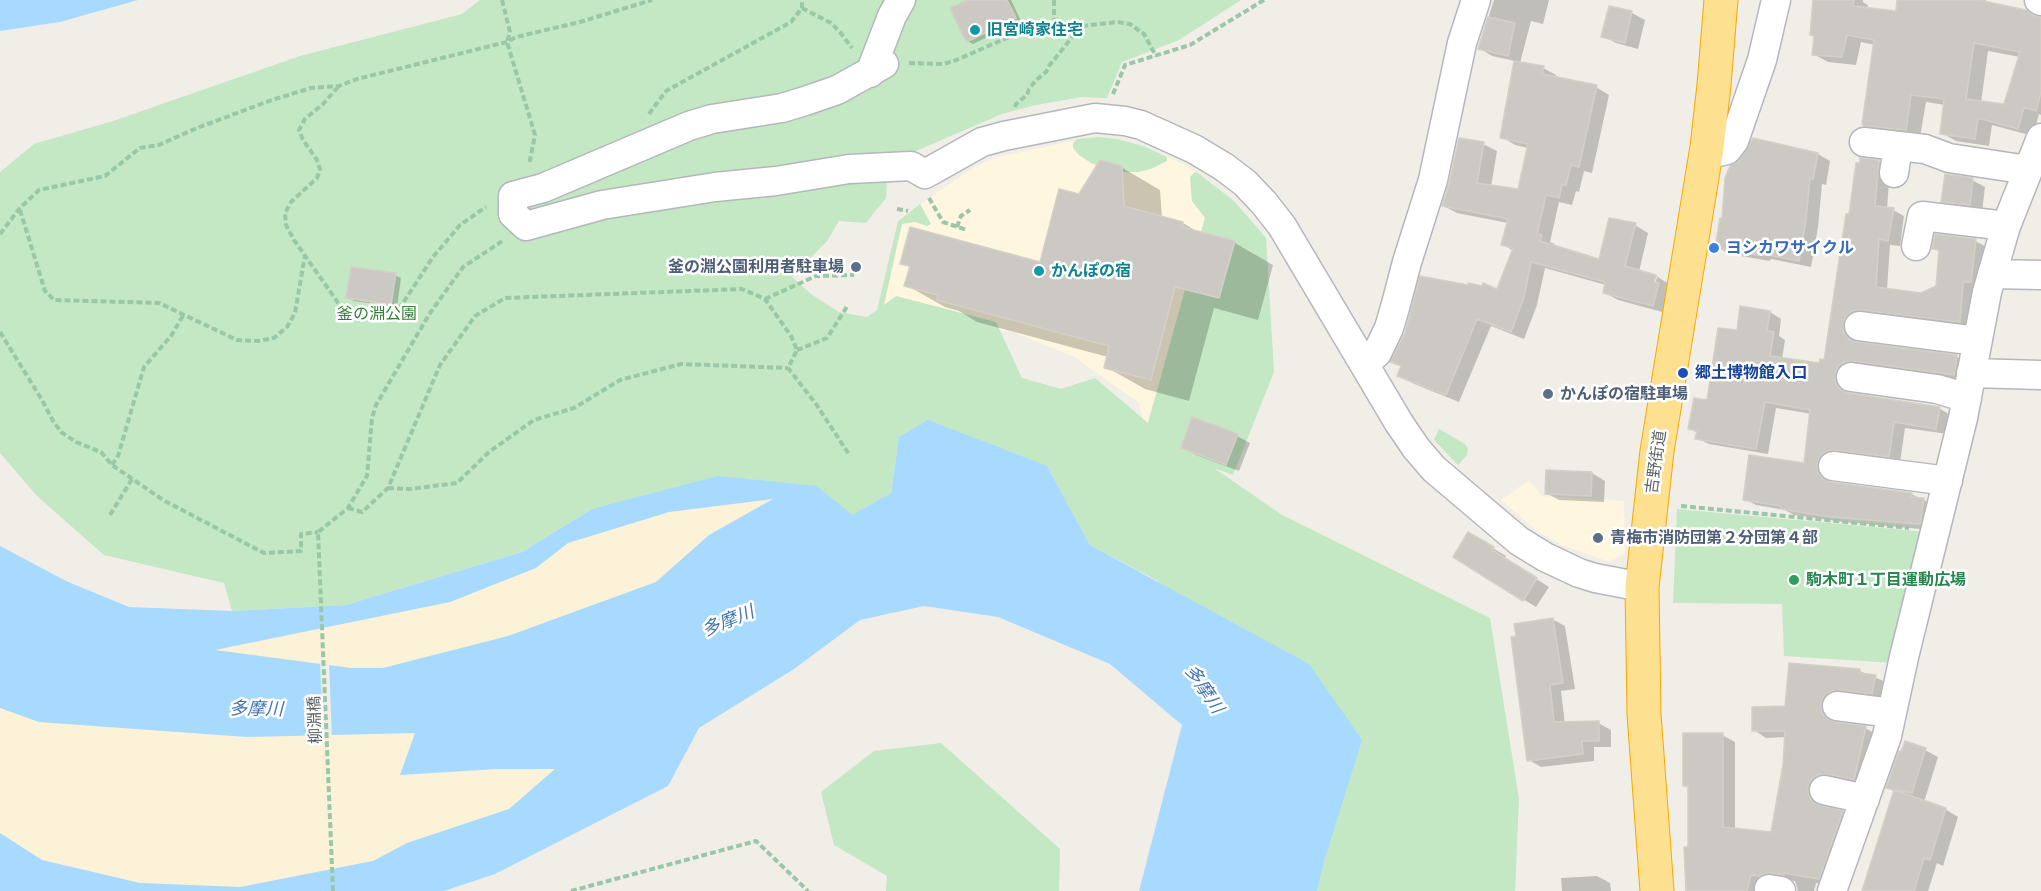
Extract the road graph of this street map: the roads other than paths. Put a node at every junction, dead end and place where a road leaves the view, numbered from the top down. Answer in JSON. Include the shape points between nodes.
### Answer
{"nodes":[{"id":1,"x":901,"y":0,"type":"edge"},
{"id":2,"x":1476,"y":0,"type":"edge"},
{"id":3,"x":1721,"y":0,"type":"edge"},
{"id":4,"x":1776,"y":0,"type":"edge"},
{"id":5,"x":2041,"y":138,"type":"edge"},
{"id":6,"x":1864,"y":142,"type":"dead end"},
{"id":7,"x":1705,"y":156,"type":"junction"},
{"id":8,"x":2028,"y":170,"type":"junction"},
{"id":9,"x":2006,"y":226,"type":"junction"},
{"id":10,"x":1916,"y":246,"type":"dead end"},
{"id":11,"x":1992,"y":274,"type":"junction"},
{"id":12,"x":2041,"y":275,"type":"edge"},
{"id":13,"x":1859,"y":326,"type":"dead end"},
{"id":14,"x":1977,"y":341,"type":"junction"},
{"id":15,"x":1364,"y":364,"type":"junction"},
{"id":16,"x":2041,"y":375,"type":"edge"},
{"id":17,"x":1851,"y":377,"type":"dead end"},
{"id":18,"x":1969,"y":386,"type":"junction"},
{"id":19,"x":1833,"y":466,"type":"dead end"},
{"id":20,"x":1948,"y":481,"type":"junction"},
{"id":21,"x":1642,"y":587,"type":"junction"},
{"id":22,"x":1837,"y":706,"type":"dead end"},
{"id":23,"x":1892,"y":713,"type":"junction"},
{"id":24,"x":1824,"y":790,"type":"dead end"},
{"id":25,"x":1865,"y":799,"type":"junction"},
{"id":26,"x":1657,"y":891,"type":"edge"},
{"id":27,"x":1832,"y":891,"type":"edge"}],
"edges":[{"from":1,"to":15,"type":"street","via":[[877,68],[837,90],[782,108],[712,118],[543,188],[513,196],[513,214],[526,226],[602,205],[860,169],[911,166],[927,186],[966,151],[993,139],[1081,119],[1110,118],[1170,136],[1245,183],[1282,226]]},
{"from":2,"to":15,"type":"street","via":[[1462,43],[1433,180],[1389,328],[1377,354]]},
{"from":3,"to":7,"type":"highway","name":"吉野街道"},
{"from":4,"to":7,"type":"street","via":[[1762,60],[1734,141],[1727,150]]},
{"from":5,"to":8,"type":"street"},
{"from":6,"to":8,"type":"street","via":[[1896,160],[1925,149],[1949,158]]},
{"from":7,"to":21,"type":"highway","name":"吉野街道","via":[[1657,452]]},
{"from":8,"to":9,"type":"street"},
{"from":9,"to":10,"type":"street","via":[[1922,216]]},
{"from":9,"to":11,"type":"street"},
{"from":11,"to":12,"type":"street"},
{"from":11,"to":14,"type":"street"},
{"from":13,"to":14,"type":"street"},
{"from":14,"to":18,"type":"street"},
{"from":15,"to":21,"type":"street","via":[[1416,448],[1434,469],[1519,541],[1579,573]]},
{"from":16,"to":18,"type":"street"},
{"from":17,"to":18,"type":"street","via":[[1937,389]]},
{"from":18,"to":20,"type":"street"},
{"from":19,"to":20,"type":"street"},
{"from":20,"to":23,"type":"street"},
{"from":21,"to":26,"type":"highway","name":"吉野街道","via":[[1644,714]]},
{"from":22,"to":23,"type":"street"},
{"from":23,"to":25,"type":"street"},
{"from":24,"to":25,"type":"street"},
{"from":25,"to":27,"type":"street"}]}
